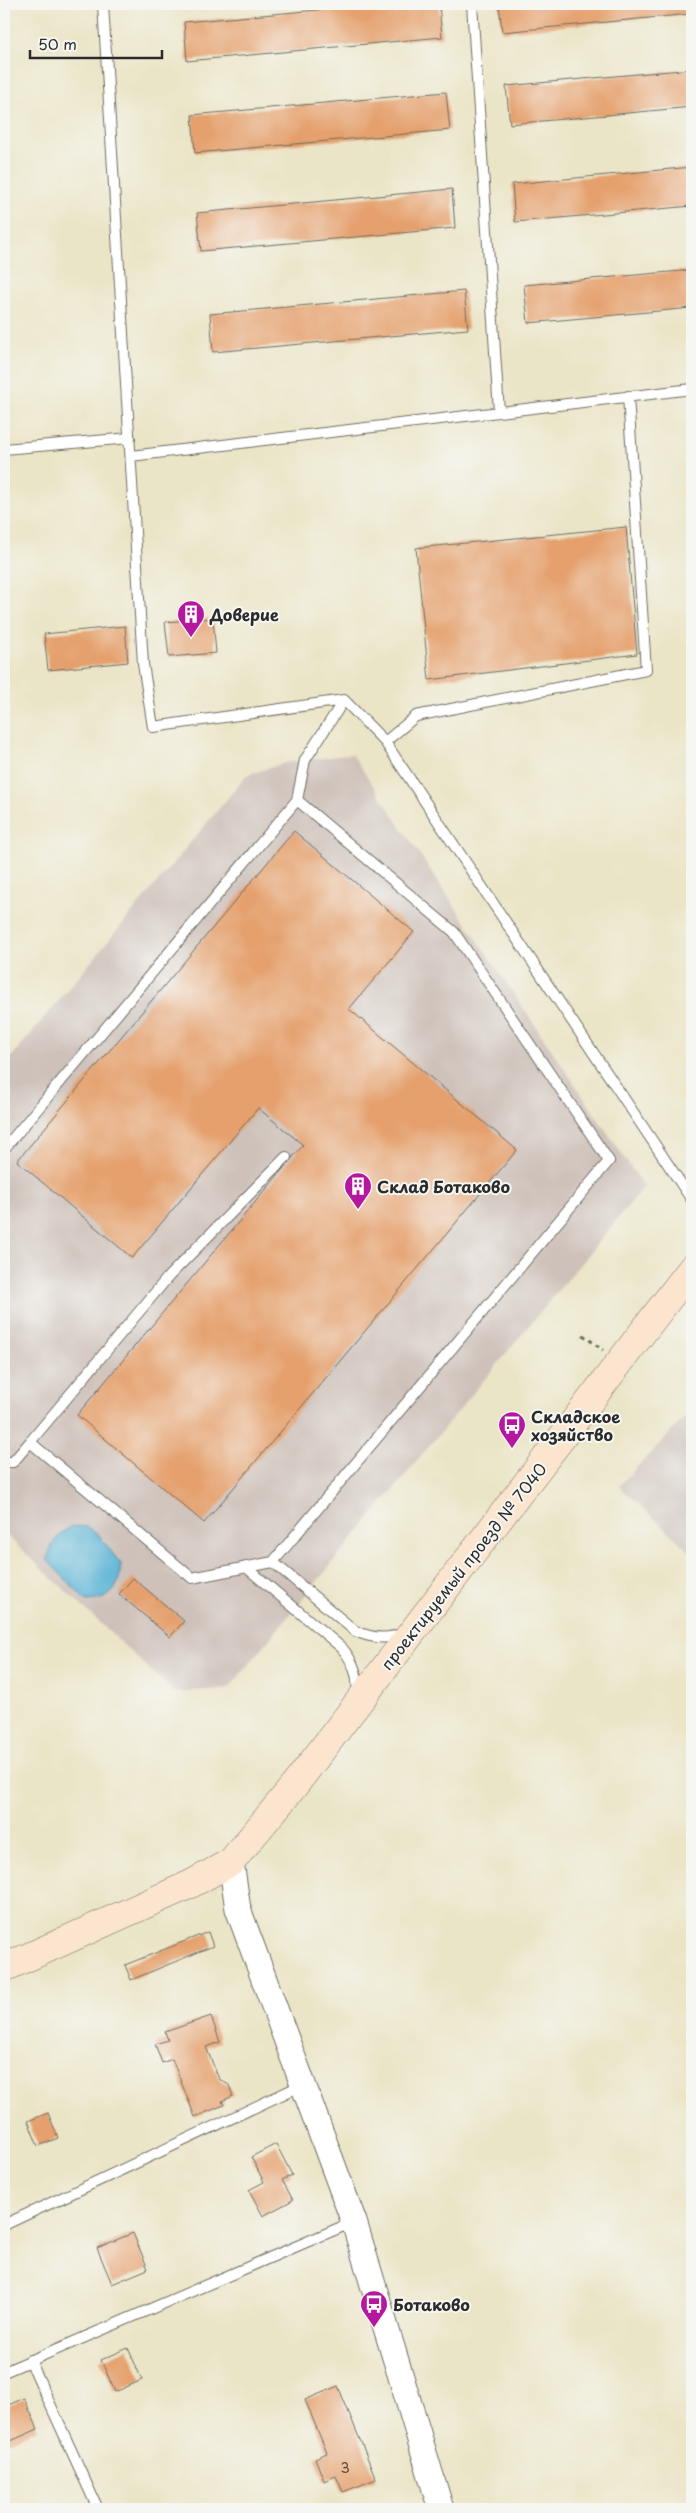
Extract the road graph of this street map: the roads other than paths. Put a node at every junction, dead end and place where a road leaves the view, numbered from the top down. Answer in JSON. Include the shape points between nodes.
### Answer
{"nodes":[{"id":1,"x":102,"y":4,"type":"edge"},
{"id":2,"x":472,"y":4,"type":"edge"},
{"id":3,"x":692,"y":388,"type":"edge"},
{"id":4,"x":628,"y":396,"type":"junction"},
{"id":5,"x":499,"y":412,"type":"junction"},
{"id":6,"x":130,"y":438,"type":"junction"},
{"id":7,"x":4,"y":449,"type":"edge"},
{"id":8,"x":131,"y":456,"type":"junction"},
{"id":9,"x":344,"y":700,"type":"junction"},
{"id":10,"x":385,"y":742,"type":"junction"},
{"id":11,"x":297,"y":800,"type":"junction"},
{"id":12,"x":4,"y":1149,"type":"edge"},
{"id":13,"x":286,"y":1157,"type":"dead end"},
{"id":14,"x":692,"y":1200,"type":"edge"},
{"id":15,"x":692,"y":1268,"type":"edge"},
{"id":16,"x":30,"y":1442,"type":"junction"},
{"id":17,"x":4,"y":1462,"type":"edge"},
{"id":18,"x":273,"y":1562,"type":"junction"},
{"id":19,"x":246,"y":1568,"type":"junction"},
{"id":20,"x":421,"y":1621,"type":"junction"},
{"id":21,"x":348,"y":1715,"type":"junction"},
{"id":22,"x":231,"y":1862,"type":"junction"},
{"id":23,"x":4,"y":1968,"type":"edge"},
{"id":24,"x":303,"y":2085,"type":"junction"},
{"id":25,"x":354,"y":2222,"type":"junction"},
{"id":26,"x":4,"y":2225,"type":"edge"},
{"id":27,"x":30,"y":2360,"type":"junction"},
{"id":28,"x":4,"y":2372,"type":"edge"},
{"id":29,"x":98,"y":2509,"type":"edge"},
{"id":30,"x":442,"y":2509,"type":"edge"}],
"edges":[{"from":1,"to":6,"type":"lane"},
{"from":2,"to":5,"type":"lane"},
{"from":3,"to":4,"type":"lane"},
{"from":4,"to":5,"type":"lane"},
{"from":4,"to":10,"type":"lane","via":[[646,670],[416,716]]},
{"from":5,"to":8,"type":"lane"},
{"from":6,"to":7,"type":"lane"},
{"from":6,"to":8,"type":"lane"},
{"from":8,"to":9,"type":"lane","via":[[143,664],[153,727]]},
{"from":9,"to":10,"type":"lane"},
{"from":9,"to":11,"type":"lane","via":[[304,760]]},
{"from":10,"to":14,"type":"lane"},
{"from":11,"to":12,"type":"lane"},
{"from":11,"to":18,"type":"lane","via":[[454,932],[608,1161]]},
{"from":13,"to":16,"type":"lane","via":[[169,1276]]},
{"from":15,"to":20,"type":"main road","name":"проектируемый проезд № 7040"},
{"from":16,"to":17,"type":"lane","via":[[13,1462]]},
{"from":16,"to":19,"type":"lane","via":[[192,1578]]},
{"from":18,"to":19,"type":"lane"},
{"from":18,"to":20,"type":"lane","via":[[355,1631],[383,1638],[402,1634]]},
{"from":19,"to":21,"type":"lane","via":[[342,1648],[351,1660],[357,1690]]},
{"from":20,"to":21,"type":"main road","name":"проектируемый проезд № 7040"},
{"from":21,"to":22,"type":"main road","name":"проектируемый проезд № 7040"},
{"from":22,"to":23,"type":"main road","via":[[200,1880]]},
{"from":22,"to":24,"type":"street","via":[[238,1909]]},
{"from":24,"to":25,"type":"street"},
{"from":24,"to":26,"type":"lane"},
{"from":25,"to":27,"type":"lane"},
{"from":25,"to":30,"type":"street"},
{"from":27,"to":28,"type":"lane"},
{"from":27,"to":29,"type":"lane"}]}
